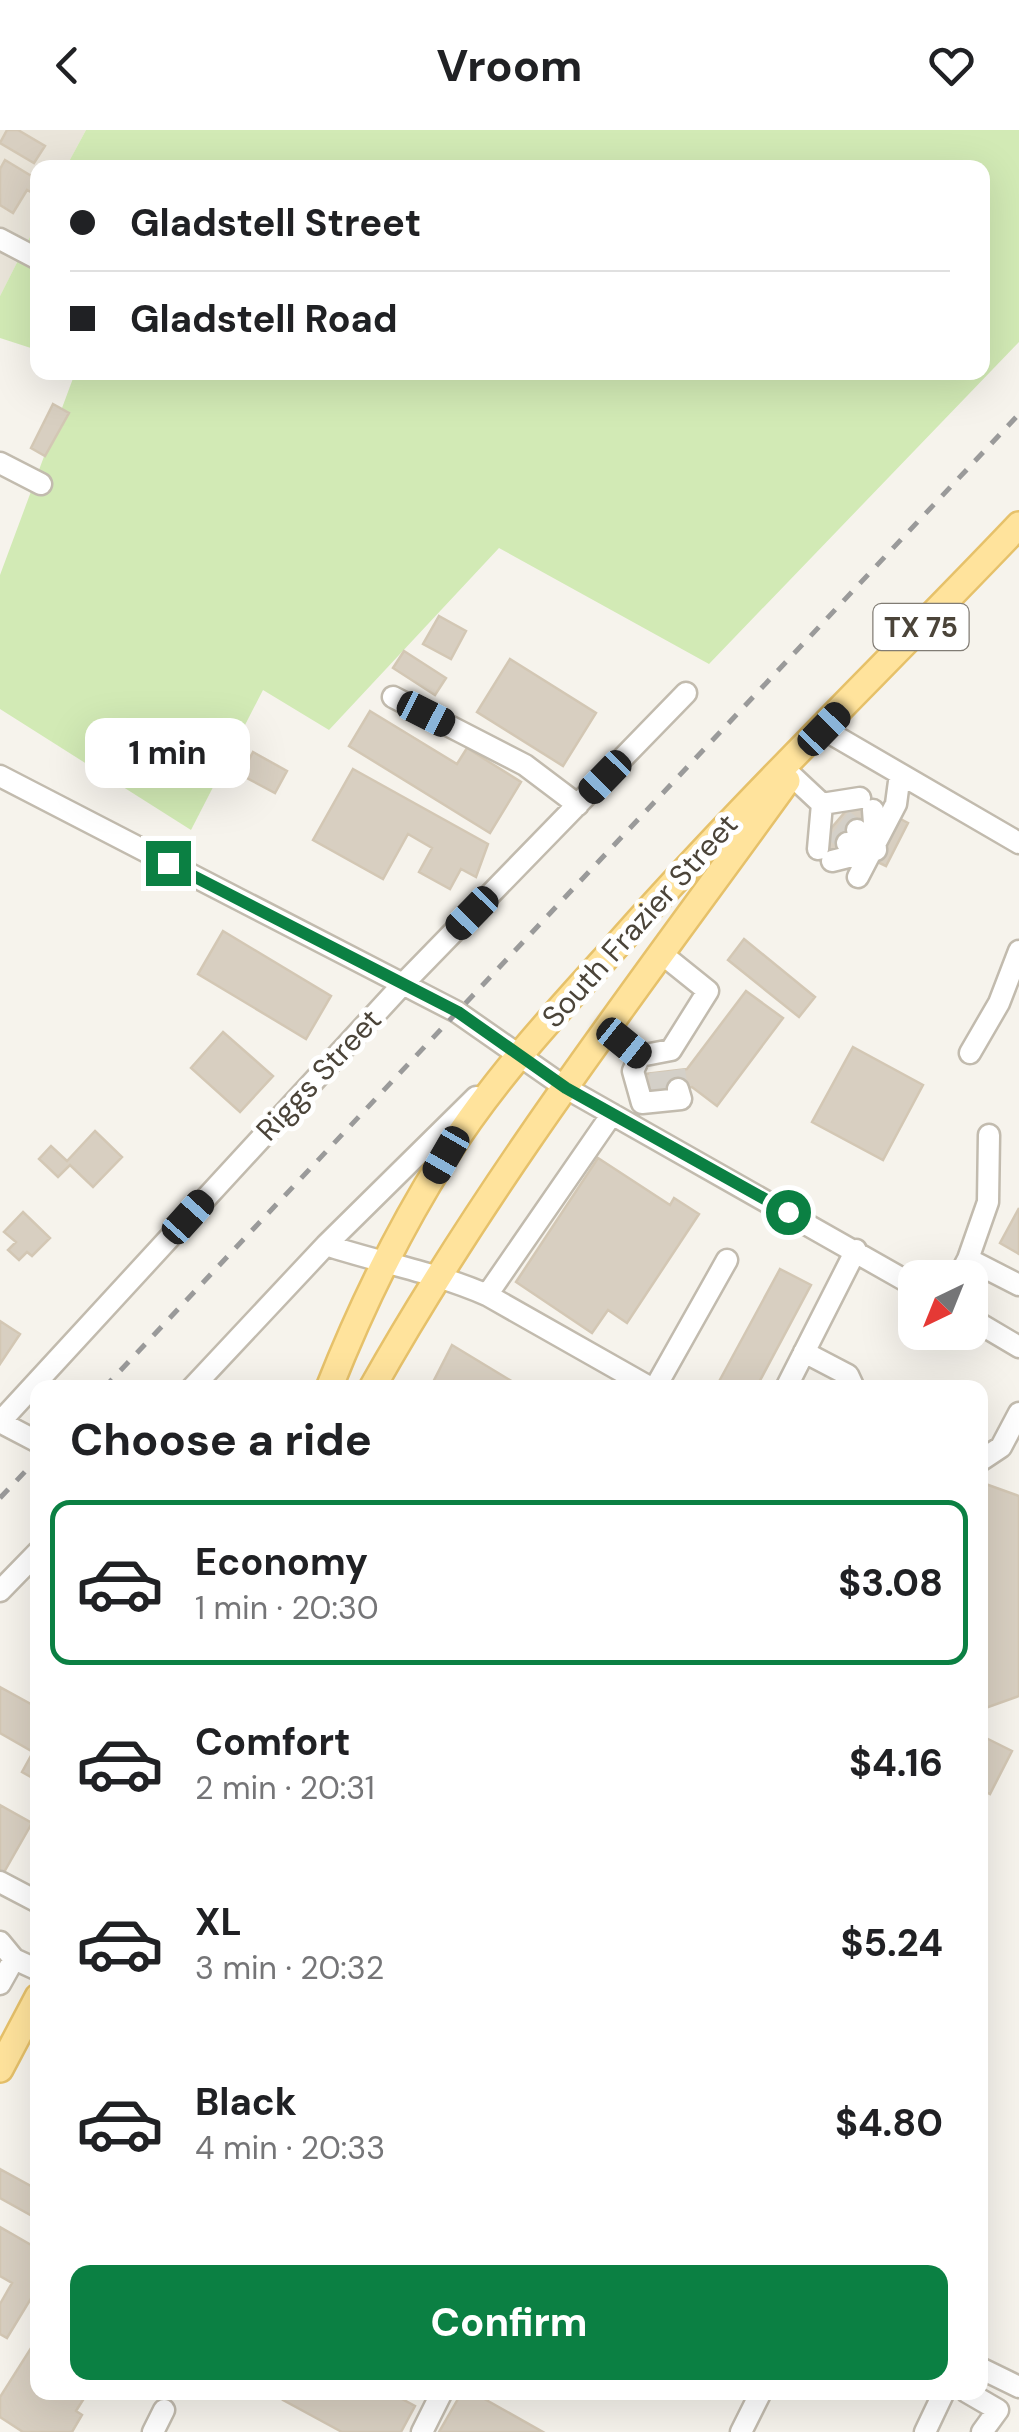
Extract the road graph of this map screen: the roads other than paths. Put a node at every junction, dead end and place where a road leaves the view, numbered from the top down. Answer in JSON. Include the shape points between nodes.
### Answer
{"nodes":[{"id":1,"x":0,"y":240,"type":"edge"},
{"id":2,"x":30,"y":254,"type":"edge"},
{"id":3,"x":0,"y":464,"type":"edge"},
{"id":4,"x":41,"y":484,"type":"dead end"},
{"id":5,"x":1019,"y":525,"type":"edge"},
{"id":6,"x":686,"y":693,"type":"dead end"},
{"id":7,"x":393,"y":698,"type":"dead end"},
{"id":8,"x":824,"y":729,"type":"junction"},
{"id":9,"x":900,"y":774,"type":"junction"},
{"id":10,"x":791,"y":775,"type":"junction"},
{"id":11,"x":0,"y":776,"type":"edge"},
{"id":12,"x":822,"y":804,"type":"junction"},
{"id":13,"x":578,"y":805,"type":"junction"},
{"id":14,"x":846,"y":830,"type":"junction"},
{"id":15,"x":1019,"y":843,"type":"edge"},
{"id":16,"x":876,"y":850,"type":"junction"},
{"id":17,"x":858,"y":877,"type":"dead end"},
{"id":18,"x":1019,"y":951,"type":"edge"},
{"id":19,"x":662,"y":954,"type":"junction"},
{"id":20,"x":403,"y":984,"type":"junction"},
{"id":21,"x":999,"y":1003,"type":"junction"},
{"id":22,"x":1019,"y":1014,"type":"edge"},
{"id":23,"x":608,"y":1030,"type":"junction"},
{"id":24,"x":970,"y":1053,"type":"dead end"},
{"id":25,"x":520,"y":1054,"type":"junction"},
{"id":26,"x":662,"y":1073,"type":"junction"},
{"id":27,"x":566,"y":1088,"type":"junction"},
{"id":28,"x":612,"y":1114,"type":"junction"},
{"id":29,"x":989,"y":1135,"type":"dead end"},
{"id":30,"x":656,"y":1140,"type":"junction"},
{"id":31,"x":326,"y":1245,"type":"junction"},
{"id":32,"x":856,"y":1250,"type":"junction"},
{"id":33,"x":727,"y":1260,"type":"dead end"},
{"id":34,"x":966,"y":1260,"type":"edge"},
{"id":35,"x":382,"y":1264,"type":"junction"},
{"id":36,"x":442,"y":1275,"type":"junction"},
{"id":37,"x":898,"y":1276,"type":"edge"},
{"id":38,"x":988,"y":1276,"type":"edge"},
{"id":39,"x":1019,"y":1285,"type":"edge"},
{"id":40,"x":486,"y":1295,"type":"junction"},
{"id":41,"x":988,"y":1329,"type":"edge"},
{"id":42,"x":1019,"y":1347,"type":"edge"},
{"id":43,"x":804,"y":1352,"type":"junction"},
{"id":44,"x":39,"y":1380,"type":"edge"},
{"id":45,"x":199,"y":1380,"type":"edge"},
{"id":46,"x":332,"y":1380,"type":"edge"},
{"id":47,"x":377,"y":1380,"type":"edge"},
{"id":48,"x":639,"y":1380,"type":"edge"},
{"id":49,"x":658,"y":1380,"type":"edge"},
{"id":50,"x":790,"y":1380,"type":"edge"},
{"id":51,"x":850,"y":1380,"type":"edge"},
{"id":52,"x":30,"y":1389,"type":"edge"},
{"id":53,"x":1019,"y":1412,"type":"edge"},
{"id":54,"x":0,"y":1422,"type":"edge"},
{"id":55,"x":30,"y":1438,"type":"edge"},
{"id":56,"x":988,"y":1456,"type":"edge"},
{"id":57,"x":30,"y":1560,"type":"edge"},
{"id":58,"x":0,"y":1592,"type":"edge"},
{"id":59,"x":0,"y":1882,"type":"edge"},
{"id":60,"x":30,"y":1898,"type":"edge"},
{"id":61,"x":0,"y":1942,"type":"edge"},
{"id":62,"x":14,"y":1959,"type":"junction"},
{"id":63,"x":30,"y":1966,"type":"edge"},
{"id":64,"x":0,"y":1984,"type":"edge"},
{"id":65,"x":30,"y":2012,"type":"edge"},
{"id":66,"x":0,"y":2069,"type":"edge"},
{"id":67,"x":988,"y":2372,"type":"edge"},
{"id":68,"x":1019,"y":2387,"type":"edge"},
{"id":69,"x":438,"y":2400,"type":"edge"},
{"id":70,"x":757,"y":2400,"type":"edge"},
{"id":71,"x":940,"y":2400,"type":"edge"},
{"id":72,"x":981,"y":2400,"type":"edge"},
{"id":73,"x":164,"y":2410,"type":"dead end"},
{"id":74,"x":154,"y":2432,"type":"edge"},
{"id":75,"x":422,"y":2432,"type":"edge"},
{"id":76,"x":741,"y":2432,"type":"edge"},
{"id":77,"x":925,"y":2432,"type":"edge"},
{"id":78,"x":982,"y":2432,"type":"edge"}],
"edges":[{"from":1,"to":2,"type":"street"},
{"from":3,"to":4,"type":"street"},
{"from":5,"to":8,"type":"main road","name":"South Frazier Street","number":"TX 75"},
{"from":6,"to":13,"type":"street","name":"Riggs Street"},
{"from":7,"to":13,"type":"street","via":[[525,765]]},
{"from":8,"to":9,"type":"street"},
{"from":8,"to":10,"type":"main road","name":"South Frazier Street","number":"TX 75"},
{"from":8,"to":25,"type":"main road","name":"South Frazier Street","number":"TX 75","via":[[721,827]]},
{"from":9,"to":15,"type":"street"},
{"from":9,"to":16,"type":"street","via":[[896,804]]},
{"from":10,"to":12,"type":"street"},
{"from":10,"to":19,"type":"main road","name":"South Frazier Street","number":"TX 75"},
{"from":11,"to":20,"type":"street"},
{"from":12,"to":14,"type":"street"},
{"from":12,"to":14,"type":"street"},
{"from":13,"to":20,"type":"street","name":"Riggs Street"},
{"from":14,"to":16,"type":"street"},
{"from":14,"to":16,"type":"street"},
{"from":16,"to":17,"type":"street"},
{"from":18,"to":21,"type":"street"},
{"from":19,"to":23,"type":"main road","name":"South Frazier Street","number":"TX 75"},
{"from":19,"to":26,"type":"street","via":[[708,991]]},
{"from":20,"to":25,"type":"street"},
{"from":20,"to":44,"type":"street","name":"Riggs Street"},
{"from":21,"to":22,"type":"street"},
{"from":21,"to":24,"type":"street"},
{"from":23,"to":26,"type":"street"},
{"from":23,"to":27,"type":"main road","name":"South Frazier Street","number":"TX 75"},
{"from":25,"to":27,"type":"street"},
{"from":25,"to":31,"type":"street"},
{"from":25,"to":35,"type":"main road","name":"South Frazier Street","number":"TX 75","via":[[446,1155]]},
{"from":26,"to":30,"type":"street"},
{"from":27,"to":28,"type":"street"},
{"from":27,"to":36,"type":"main road","name":"South Frazier Street","number":"TX 75"},
{"from":28,"to":30,"type":"street"},
{"from":28,"to":40,"type":"street"},
{"from":29,"to":34,"type":"street","via":[[988,1202]]},
{"from":30,"to":32,"type":"street"},
{"from":31,"to":35,"type":"street"},
{"from":31,"to":45,"type":"street"},
{"from":32,"to":37,"type":"street"},
{"from":32,"to":43,"type":"street"},
{"from":33,"to":49,"type":"street"},
{"from":35,"to":36,"type":"street"},
{"from":35,"to":46,"type":"main road","name":"South Frazier Street","number":"TX 75"},
{"from":36,"to":40,"type":"street"},
{"from":36,"to":47,"type":"main road","name":"South Frazier Street","number":"TX 75"},
{"from":38,"to":39,"type":"street"},
{"from":40,"to":48,"type":"street"},
{"from":41,"to":42,"type":"street"},
{"from":43,"to":50,"type":"street"},
{"from":43,"to":51,"type":"street"},
{"from":52,"to":54,"type":"street","name":"Riggs Street"},
{"from":53,"to":56,"type":"street","via":[[1001,1447]]},
{"from":54,"to":55,"type":"street"},
{"from":57,"to":58,"type":"street"},
{"from":59,"to":60,"type":"street"},
{"from":61,"to":62,"type":"street"},
{"from":62,"to":63,"type":"street"},
{"from":62,"to":64,"type":"street"},
{"from":65,"to":66,"type":"main road"},
{"from":67,"to":68,"type":"street"},
{"from":69,"to":75,"type":"street"},
{"from":70,"to":76,"type":"street"},
{"from":71,"to":77,"type":"street"},
{"from":72,"to":78,"type":"street","via":[[998,2410]]},
{"from":73,"to":74,"type":"street"}]}
